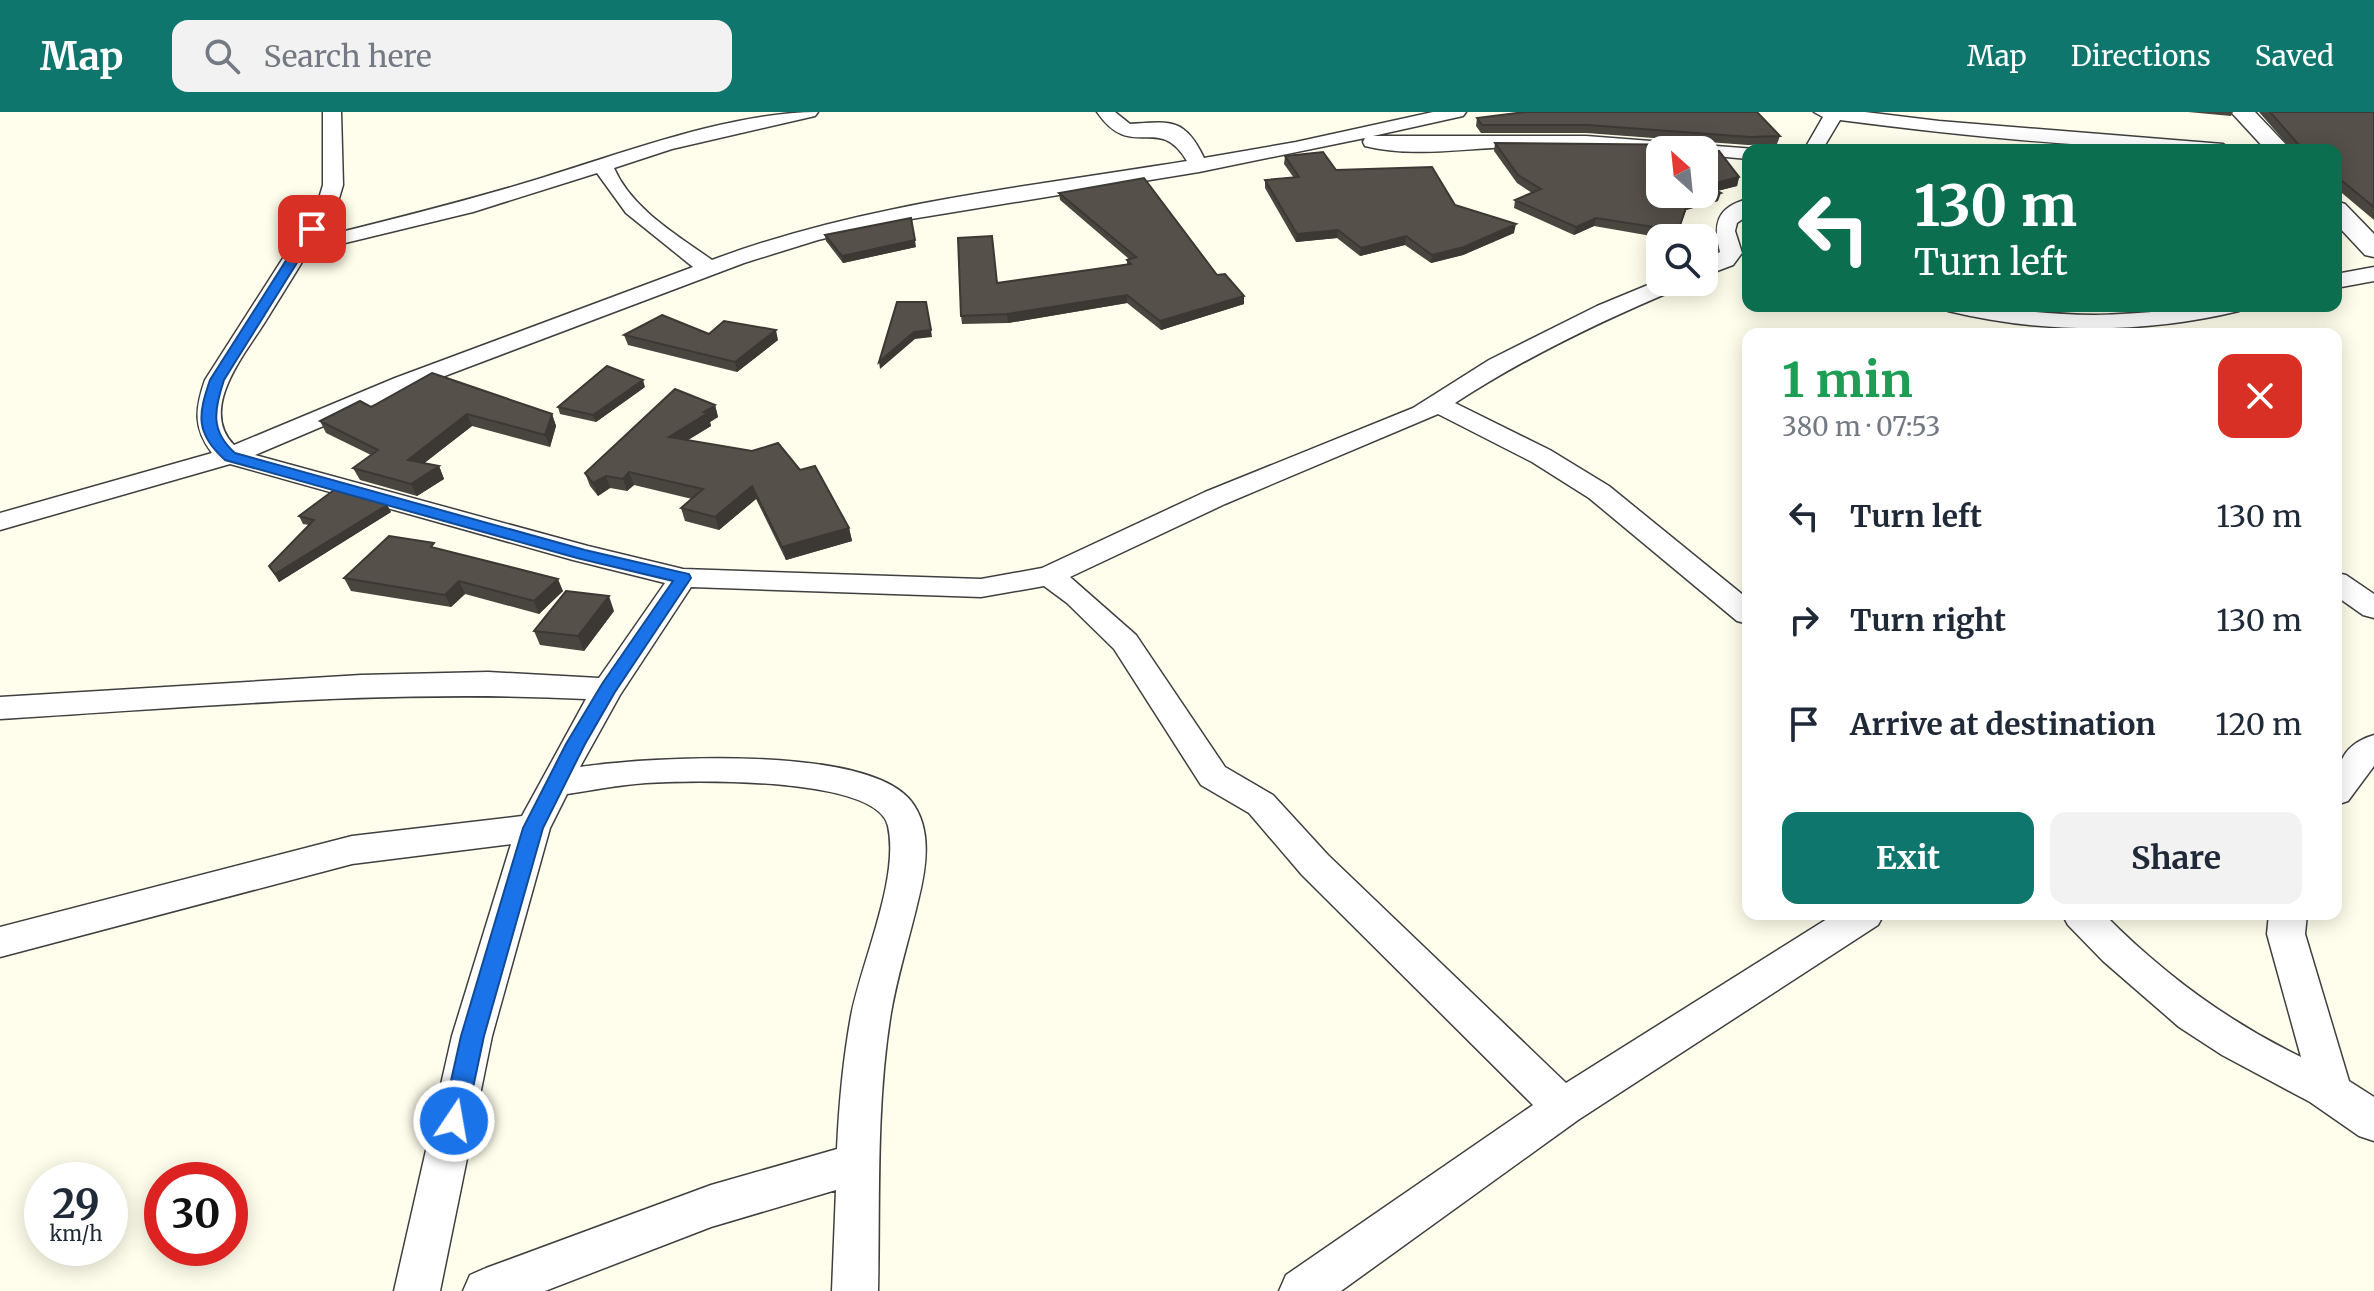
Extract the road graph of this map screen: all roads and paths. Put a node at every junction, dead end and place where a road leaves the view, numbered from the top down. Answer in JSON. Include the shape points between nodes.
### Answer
{"nodes":[{"id":1,"x":332,"y":112,"type":"edge"},
{"id":2,"x":809,"y":112,"type":"edge"},
{"id":3,"x":1106,"y":112,"type":"edge"},
{"id":4,"x":1457,"y":112,"type":"edge"},
{"id":5,"x":2242,"y":112,"type":"edge"},
{"id":6,"x":1831,"y":113,"type":"edge"},
{"id":7,"x":1348,"y":137,"type":"junction"},
{"id":8,"x":1816,"y":144,"type":"edge"},
{"id":9,"x":2151,"y":144,"type":"edge"},
{"id":10,"x":2273,"y":144,"type":"edge"},
{"id":11,"x":1742,"y":153,"type":"edge"},
{"id":12,"x":603,"y":165,"type":"junction"},
{"id":13,"x":1199,"y":166,"type":"junction"},
{"id":14,"x":1742,"y":210,"type":"edge"},
{"id":15,"x":2342,"y":215,"type":"edge"},
{"id":16,"x":300,"y":248,"type":"junction"},
{"id":17,"x":2374,"y":249,"type":"edge"},
{"id":18,"x":1718,"y":263,"type":"edge"},
{"id":19,"x":709,"y":268,"type":"junction"},
{"id":20,"x":2374,"y":274,"type":"edge"},
{"id":21,"x":2342,"y":280,"type":"edge"},
{"id":22,"x":1646,"y":294,"type":"edge"},
{"id":23,"x":1963,"y":312,"type":"edge"},
{"id":24,"x":1990,"y":312,"type":"edge"},
{"id":25,"x":2217,"y":312,"type":"edge"},
{"id":26,"x":2184,"y":326,"type":"edge"},
{"id":27,"x":1983,"y":328,"type":"edge"},
{"id":28,"x":1437,"y":403,"type":"junction"},
{"id":29,"x":230,"y":456,"type":"junction"},
{"id":30,"x":0,"y":522,"type":"edge"},
{"id":31,"x":1049,"y":576,"type":"junction"},
{"id":32,"x":683,"y":578,"type":"junction"},
{"id":33,"x":2342,"y":586,"type":"edge"},
{"id":34,"x":2374,"y":608,"type":"edge"},
{"id":35,"x":1742,"y":609,"type":"edge"},
{"id":36,"x":608,"y":689,"type":"junction"},
{"id":37,"x":0,"y":708,"type":"edge"},
{"id":38,"x":2374,"y":747,"type":"edge"},
{"id":39,"x":556,"y":783,"type":"junction"},
{"id":40,"x":2342,"y":784,"type":"edge"},
{"id":41,"x":533,"y":828,"type":"junction"},
{"id":42,"x":1856,"y":920,"type":"edge"},
{"id":43,"x":2087,"y":920,"type":"edge"},
{"id":44,"x":2287,"y":920,"type":"edge"},
{"id":45,"x":0,"y":942,"type":"edge"},
{"id":46,"x":2331,"y":1091,"type":"junction"},
{"id":47,"x":1563,"y":1107,"type":"junction"},
{"id":48,"x":2374,"y":1122,"type":"edge"},
{"id":49,"x":860,"y":1163,"type":"junction"},
{"id":50,"x":417,"y":1291,"type":"edge"},
{"id":51,"x":486,"y":1291,"type":"edge"},
{"id":52,"x":855,"y":1291,"type":"edge"},
{"id":53,"x":1302,"y":1291,"type":"edge"}],
"edges":[{"from":1,"to":16,"type":"street","via":[[333,185]]},
{"from":2,"to":12,"type":"street"},
{"from":3,"to":13,"type":"street","via":[[1116,128],[1175,131]]},
{"from":4,"to":7,"type":"street"},
{"from":5,"to":10,"type":"street"},
{"from":6,"to":8,"type":"street"},
{"from":6,"to":9,"type":"street"},
{"from":7,"to":11,"type":"street","via":[[1392,144],[1597,142]]},
{"from":7,"to":13,"type":"street"},
{"from":12,"to":16,"type":"street","via":[[466,208]]},
{"from":12,"to":19,"type":"street","via":[[630,204]]},
{"from":13,"to":19,"type":"street","via":[[864,222]]},
{"from":14,"to":18,"type":"street","via":[[1727,221],[1731,253]]},
{"from":15,"to":17,"type":"street"},
{"from":16,"to":29,"type":"street","via":[[217,380],[208,408],[209,428]]},
{"from":19,"to":29,"type":"street","via":[[404,383]]},
{"from":20,"to":21,"type":"street"},
{"from":22,"to":28,"type":"street","via":[[1497,365]]},
{"from":23,"to":27,"type":"street"},
{"from":24,"to":26,"type":"street","via":[[2049,322]]},
{"from":25,"to":26,"type":"street"},
{"from":28,"to":31,"type":"street"},
{"from":28,"to":35,"type":"street","via":[[1599,492]]},
{"from":29,"to":30,"type":"street"},
{"from":29,"to":32,"type":"street"},
{"from":31,"to":32,"type":"street","via":[[981,588]]},
{"from":31,"to":47,"type":"street","via":[[1125,642],[1213,776],[1261,804],[1315,865]]},
{"from":32,"to":36,"type":"street"},
{"from":33,"to":34,"type":"street"},
{"from":36,"to":37,"type":"street","via":[[488,683],[361,686]]},
{"from":36,"to":39,"type":"street"},
{"from":38,"to":40,"type":"street"},
{"from":39,"to":41,"type":"street"},
{"from":39,"to":49,"type":"street","via":[[721,768],[858,786],[885,797],[900,811],[908,847],[905,886],[870,1028],[861,1085]]},
{"from":41,"to":45,"type":"street","via":[[352,850]]},
{"from":41,"to":50,"type":"street","via":[[472,1036]]},
{"from":42,"to":47,"type":"street"},
{"from":43,"to":46,"type":"street","via":[[2178,1007],[2238,1045]]},
{"from":44,"to":46,"type":"street","via":[[2286,934]]},
{"from":46,"to":48,"type":"street"},
{"from":47,"to":53,"type":"street"},
{"from":49,"to":51,"type":"street","via":[[711,1206]]},
{"from":49,"to":52,"type":"street"}]}
